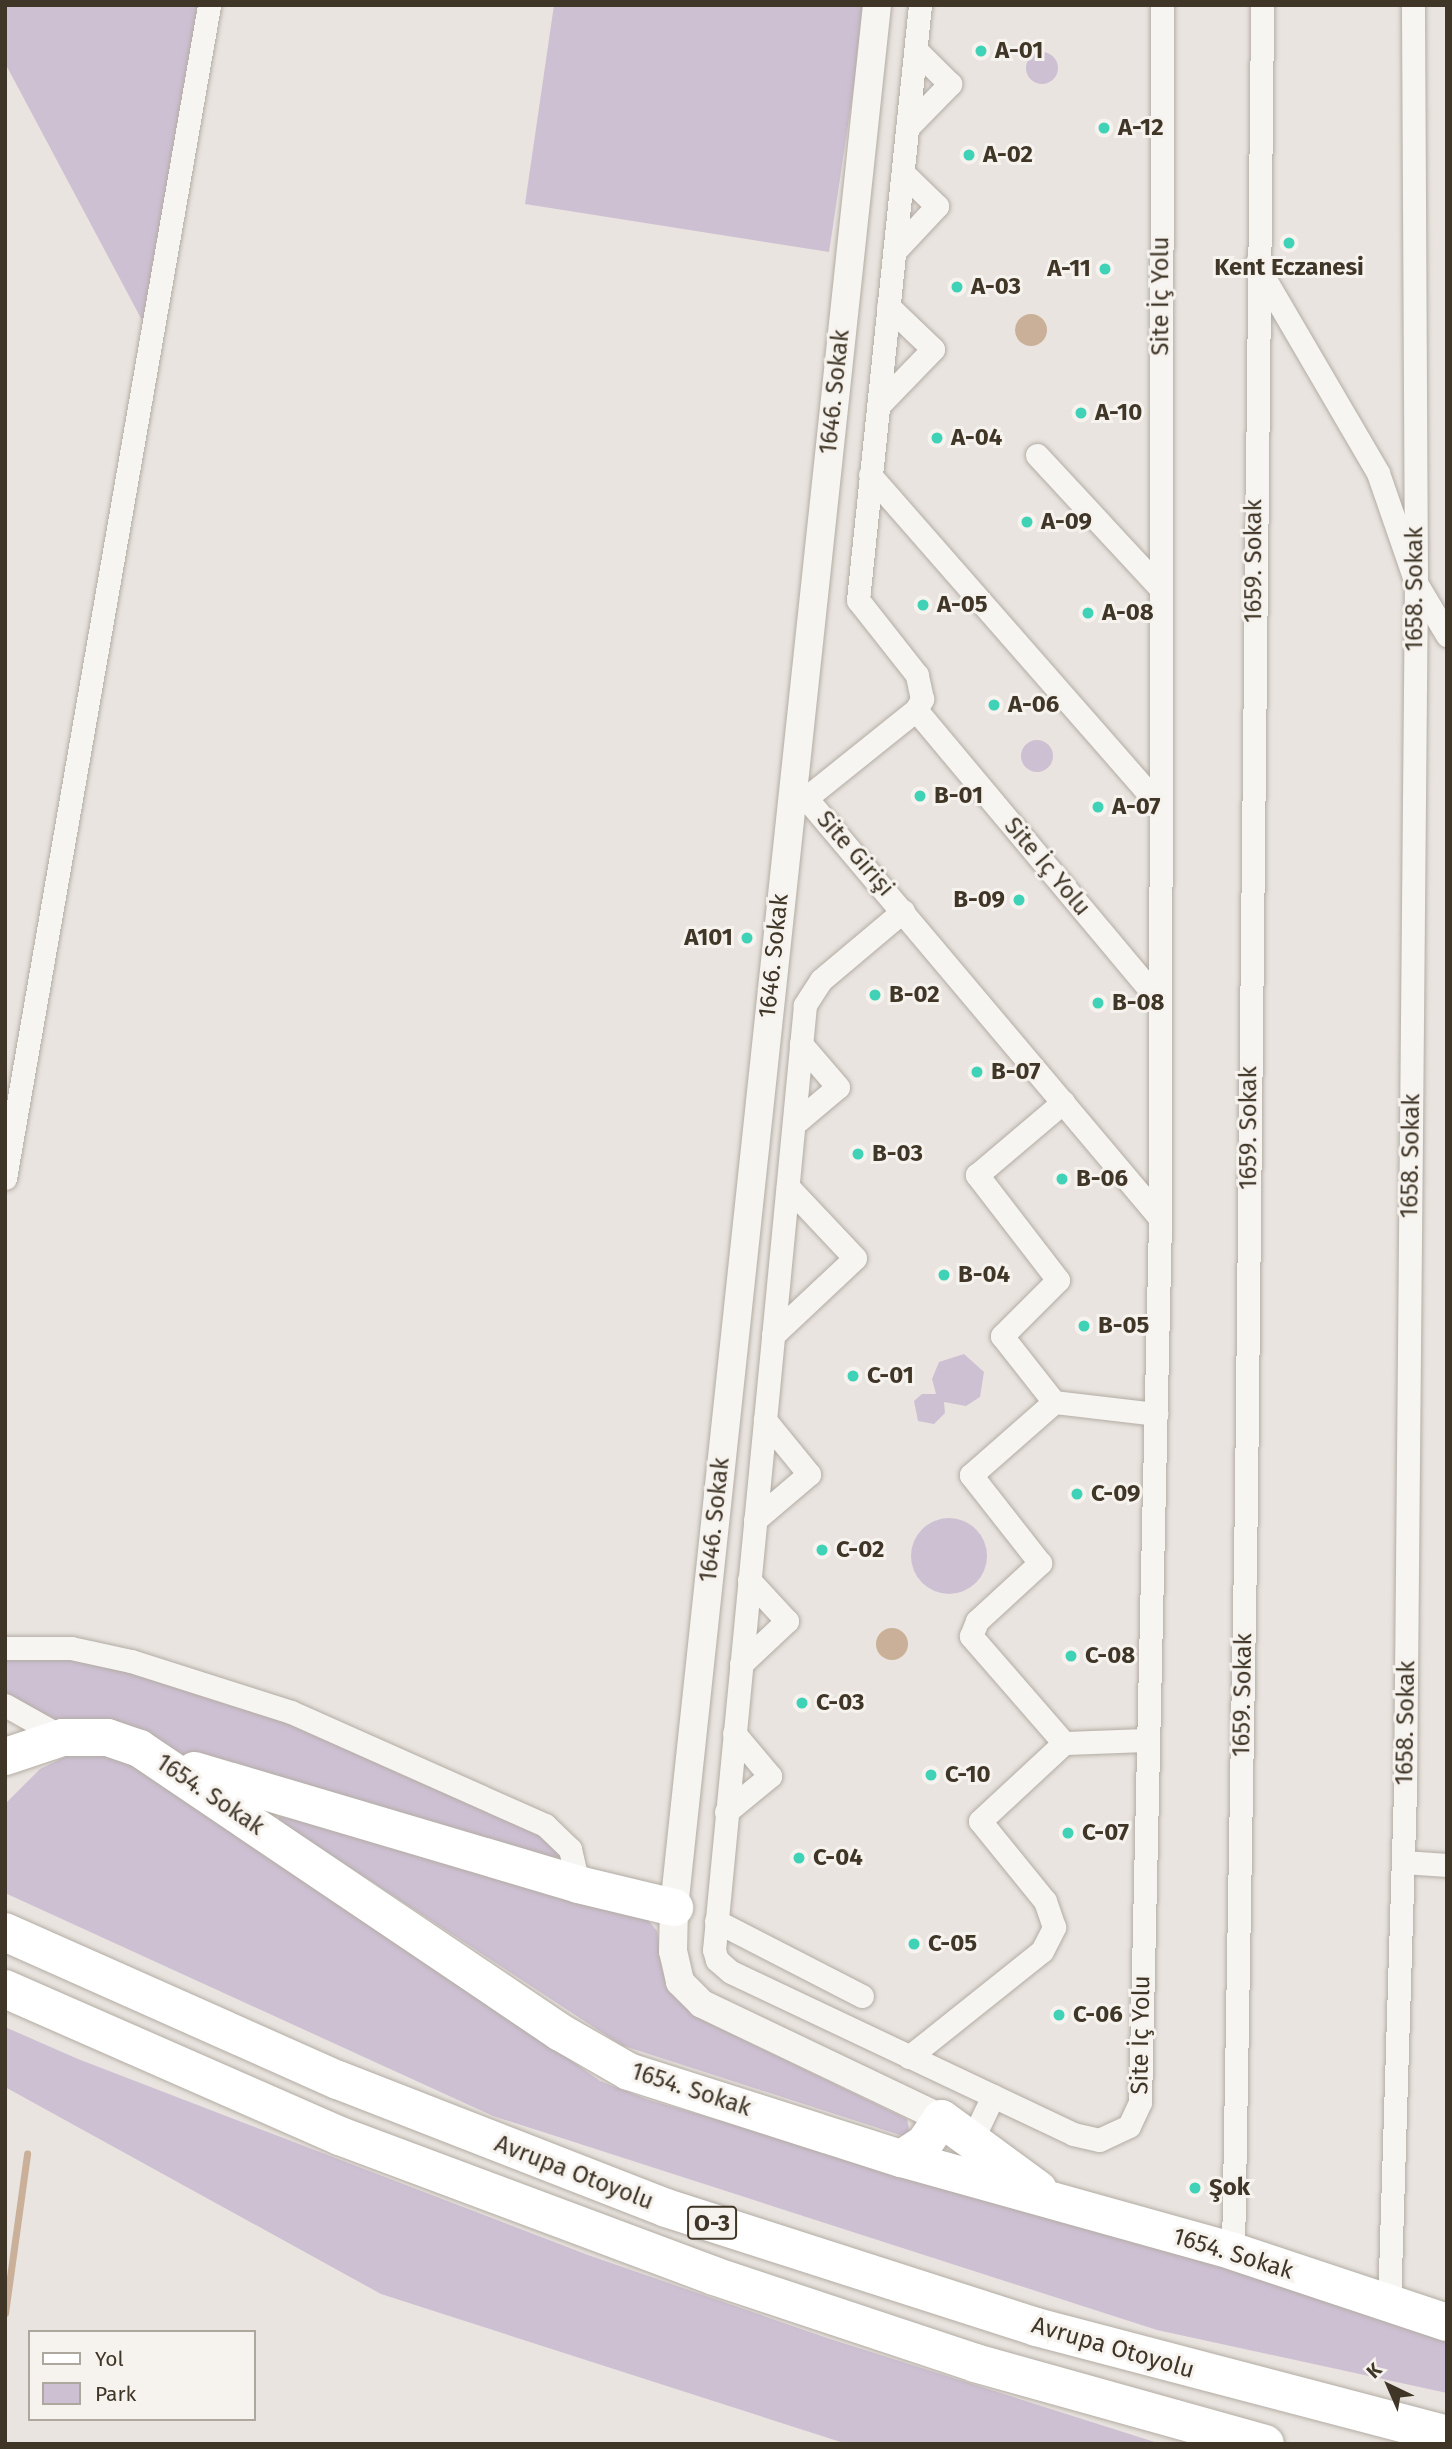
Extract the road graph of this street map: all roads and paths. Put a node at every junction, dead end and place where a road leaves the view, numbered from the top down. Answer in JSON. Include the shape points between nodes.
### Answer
{"nodes":[{"id":1,"x":209,"y":5,"type":"edge"},
{"id":2,"x":877,"y":5,"type":"edge"},
{"id":3,"x":920,"y":5,"type":"edge"},
{"id":4,"x":1162,"y":5,"type":"edge"},
{"id":5,"x":1262,"y":5,"type":"edge"},
{"id":6,"x":1413,"y":5,"type":"edge"},
{"id":7,"x":916,"y":50,"type":"junction"},
{"id":8,"x":908,"y":128,"type":"junction"},
{"id":9,"x":903,"y":173,"type":"junction"},
{"id":10,"x":894,"y":252,"type":"junction"},
{"id":11,"x":1256,"y":264,"type":"junction"},
{"id":12,"x":888,"y":306,"type":"junction"},
{"id":13,"x":878,"y":405,"type":"junction"},
{"id":14,"x":1037,"y":455,"type":"dead end"},
{"id":15,"x":870,"y":475,"type":"junction"},
{"id":16,"x":1416,"y":583,"type":"junction"},
{"id":17,"x":1160,"y":588,"type":"junction"},
{"id":18,"x":1447,"y":635,"type":"edge"},
{"id":19,"x":916,"y":710,"type":"junction"},
{"id":20,"x":799,"y":797,"type":"junction"},
{"id":21,"x":1159,"y":805,"type":"junction"},
{"id":22,"x":903,"y":911,"type":"junction"},
{"id":23,"x":1157,"y":998,"type":"junction"},
{"id":24,"x":802,"y":1045,"type":"junction"},
{"id":25,"x":1063,"y":1102,"type":"junction"},
{"id":26,"x":794,"y":1124,"type":"junction"},
{"id":27,"x":5,"y":1178,"type":"edge"},
{"id":28,"x":788,"y":1186,"type":"junction"},
{"id":29,"x":1160,"y":1218,"type":"junction"},
{"id":30,"x":773,"y":1335,"type":"junction"},
{"id":31,"x":1054,"y":1402,"type":"junction"},
{"id":32,"x":1156,"y":1414,"type":"junction"},
{"id":33,"x":765,"y":1420,"type":"junction"},
{"id":34,"x":755,"y":1520,"type":"junction"},
{"id":35,"x":749,"y":1580,"type":"junction"},
{"id":36,"x":5,"y":1648,"type":"edge"},
{"id":37,"x":741,"y":1664,"type":"junction"},
{"id":38,"x":5,"y":1705,"type":"edge"},
{"id":39,"x":734,"y":1732,"type":"junction"},
{"id":40,"x":62,"y":1737,"type":"junction"},
{"id":41,"x":1147,"y":1740,"type":"junction"},
{"id":42,"x":1064,"y":1743,"type":"junction"},
{"id":43,"x":5,"y":1756,"type":"edge"},
{"id":44,"x":160,"y":1760,"type":"junction"},
{"id":45,"x":726,"y":1812,"type":"junction"},
{"id":46,"x":1403,"y":1862,"type":"junction"},
{"id":47,"x":1447,"y":1865,"type":"edge"},
{"id":48,"x":578,"y":1884,"type":"junction"},
{"id":49,"x":674,"y":1907,"type":"junction"},
{"id":50,"x":716,"y":1921,"type":"junction"},
{"id":51,"x":5,"y":1932,"type":"edge"},
{"id":52,"x":5,"y":1989,"type":"edge"},
{"id":53,"x":862,"y":1996,"type":"dead end"},
{"id":54,"x":909,"y":2057,"type":"junction"},
{"id":55,"x":959,"y":2080,"type":"junction"},
{"id":56,"x":993,"y":2096,"type":"junction"},
{"id":57,"x":941,"y":2118,"type":"junction"},
{"id":58,"x":972,"y":2140,"type":"junction"},
{"id":59,"x":901,"y":2158,"type":"junction"},
{"id":60,"x":1055,"y":2203,"type":"junction"},
{"id":61,"x":1233,"y":2251,"type":"junction"},
{"id":62,"x":1390,"y":2306,"type":"junction"},
{"id":63,"x":1447,"y":2322,"type":"edge"},
{"id":64,"x":1447,"y":2435,"type":"edge"},
{"id":65,"x":1265,"y":2444,"type":"edge"}],
"edges":[{"from":1,"to":27,"type":"street"},
{"from":2,"to":20,"type":"street","name":"1646. Sokak"},
{"from":3,"to":7,"type":"street"},
{"from":4,"to":17,"type":"street","name":"Site İç Yolu"},
{"from":5,"to":11,"type":"street","name":"1659. Sokak"},
{"from":6,"to":16,"type":"street","name":"1658. Sokak"},
{"from":7,"to":8,"type":"street"},
{"from":7,"to":8,"type":"street","via":[[950,84]]},
{"from":8,"to":9,"type":"street"},
{"from":9,"to":10,"type":"street"},
{"from":9,"to":10,"type":"street","via":[[937,206]]},
{"from":10,"to":12,"type":"street"},
{"from":11,"to":16,"type":"street","via":[[1378,473]]},
{"from":11,"to":61,"type":"street","name":"1659. Sokak","via":[[1246,1494]]},
{"from":12,"to":13,"type":"street"},
{"from":12,"to":13,"type":"street","via":[[933,349]]},
{"from":13,"to":15,"type":"street"},
{"from":14,"to":17,"type":"street"},
{"from":15,"to":19,"type":"street","via":[[858,600],[920,679],[922,699]]},
{"from":15,"to":21,"type":"street"},
{"from":16,"to":18,"type":"street"},
{"from":16,"to":46,"type":"street","name":"1658. Sokak"},
{"from":17,"to":21,"type":"street","name":"Site İç Yolu"},
{"from":19,"to":20,"type":"street"},
{"from":19,"to":23,"type":"street","name":"Site İç Yolu"},
{"from":20,"to":22,"type":"street","name":"Site Girişi"},
{"from":20,"to":49,"type":"street","name":"1646. Sokak"},
{"from":21,"to":23,"type":"street","name":"Site İç Yolu"},
{"from":22,"to":24,"type":"street","name":"Site İç Yolu","via":[[811,992],[805,1005]]},
{"from":22,"to":25,"type":"street"},
{"from":23,"to":29,"type":"street","name":"Site İç Yolu"},
{"from":24,"to":26,"type":"street","name":"Site İç Yolu"},
{"from":24,"to":26,"type":"street","via":[[838,1087]]},
{"from":25,"to":29,"type":"street"},
{"from":25,"to":31,"type":"street","via":[[977,1175],[1058,1278],[1055,1287],[1002,1336]]},
{"from":26,"to":28,"type":"street","name":"Site İç Yolu"},
{"from":28,"to":30,"type":"street","name":"Site İç Yolu"},
{"from":28,"to":30,"type":"street","via":[[855,1258]]},
{"from":29,"to":32,"type":"street","name":"Site İç Yolu"},
{"from":30,"to":33,"type":"street","name":"Site İç Yolu"},
{"from":31,"to":32,"type":"street"},
{"from":31,"to":42,"type":"street","via":[[972,1473],[1040,1563],[971,1631],[973,1640]]},
{"from":32,"to":41,"type":"street","name":"Site İç Yolu"},
{"from":33,"to":34,"type":"street","name":"Site İç Yolu"},
{"from":33,"to":34,"type":"street","via":[[809,1474]]},
{"from":34,"to":35,"type":"street","name":"Site İç Yolu"},
{"from":35,"to":37,"type":"street","name":"Site İç Yolu"},
{"from":35,"to":37,"type":"street","via":[[787,1621]]},
{"from":36,"to":48,"type":"street","via":[[71,1648],[131,1661],[291,1712],[545,1825],[570,1849]]},
{"from":37,"to":39,"type":"street","name":"Site İç Yolu"},
{"from":38,"to":40,"type":"street"},
{"from":39,"to":45,"type":"street","name":"Site İç Yolu"},
{"from":39,"to":45,"type":"street","via":[[769,1776]]},
{"from":40,"to":43,"type":"main road","name":"1654. Sokak"},
{"from":40,"to":44,"type":"main road","name":"1654. Sokak","via":[[117,1740]]},
{"from":41,"to":42,"type":"street"},
{"from":41,"to":56,"type":"street","name":"Site İç Yolu","via":[[1139,2110],[1122,2132],[1089,2139]]},
{"from":42,"to":54,"type":"street","via":[[980,1821],[1049,1907],[1054,1921],[1051,1935],[1042,1951]]},
{"from":44,"to":48,"type":"main road"},
{"from":44,"to":59,"type":"main road","name":"1654. Sokak","via":[[604,2059],[628,2071]]},
{"from":45,"to":50,"type":"street","name":"Site İç Yolu"},
{"from":46,"to":47,"type":"street"},
{"from":46,"to":62,"type":"street","name":"1658. Sokak"},
{"from":48,"to":49,"type":"main road"},
{"from":49,"to":57,"type":"street","name":"1646. Sokak","via":[[675,1963],[680,1982],[692,1998]]},
{"from":50,"to":53,"type":"street"},
{"from":50,"to":54,"type":"street","name":"Site İç Yolu","via":[[714,1950],[723,1967]]},
{"from":51,"to":64,"type":"highway","name":"Avrupa Otoyolu","number":"O-3","via":[[338,2080],[666,2208],[1036,2327]]},
{"from":52,"to":65,"type":"highway","name":"Avrupa Otoyolu","number":"O-3","via":[[340,2136],[676,2263],[975,2362]]},
{"from":54,"to":55,"type":"street","name":"Site İç Yolu"},
{"from":55,"to":56,"type":"street","name":"Site İç Yolu"},
{"from":55,"to":57,"type":"street"},
{"from":56,"to":58,"type":"street"},
{"from":57,"to":58,"type":"main road"},
{"from":57,"to":59,"type":"main road","via":[[924,2143]]},
{"from":58,"to":60,"type":"main road"},
{"from":59,"to":60,"type":"main road","name":"1654. Sokak"},
{"from":60,"to":61,"type":"main road","name":"1654. Sokak"},
{"from":61,"to":62,"type":"main road","name":"1654. Sokak"},
{"from":62,"to":63,"type":"main road","name":"1654. Sokak"}]}
